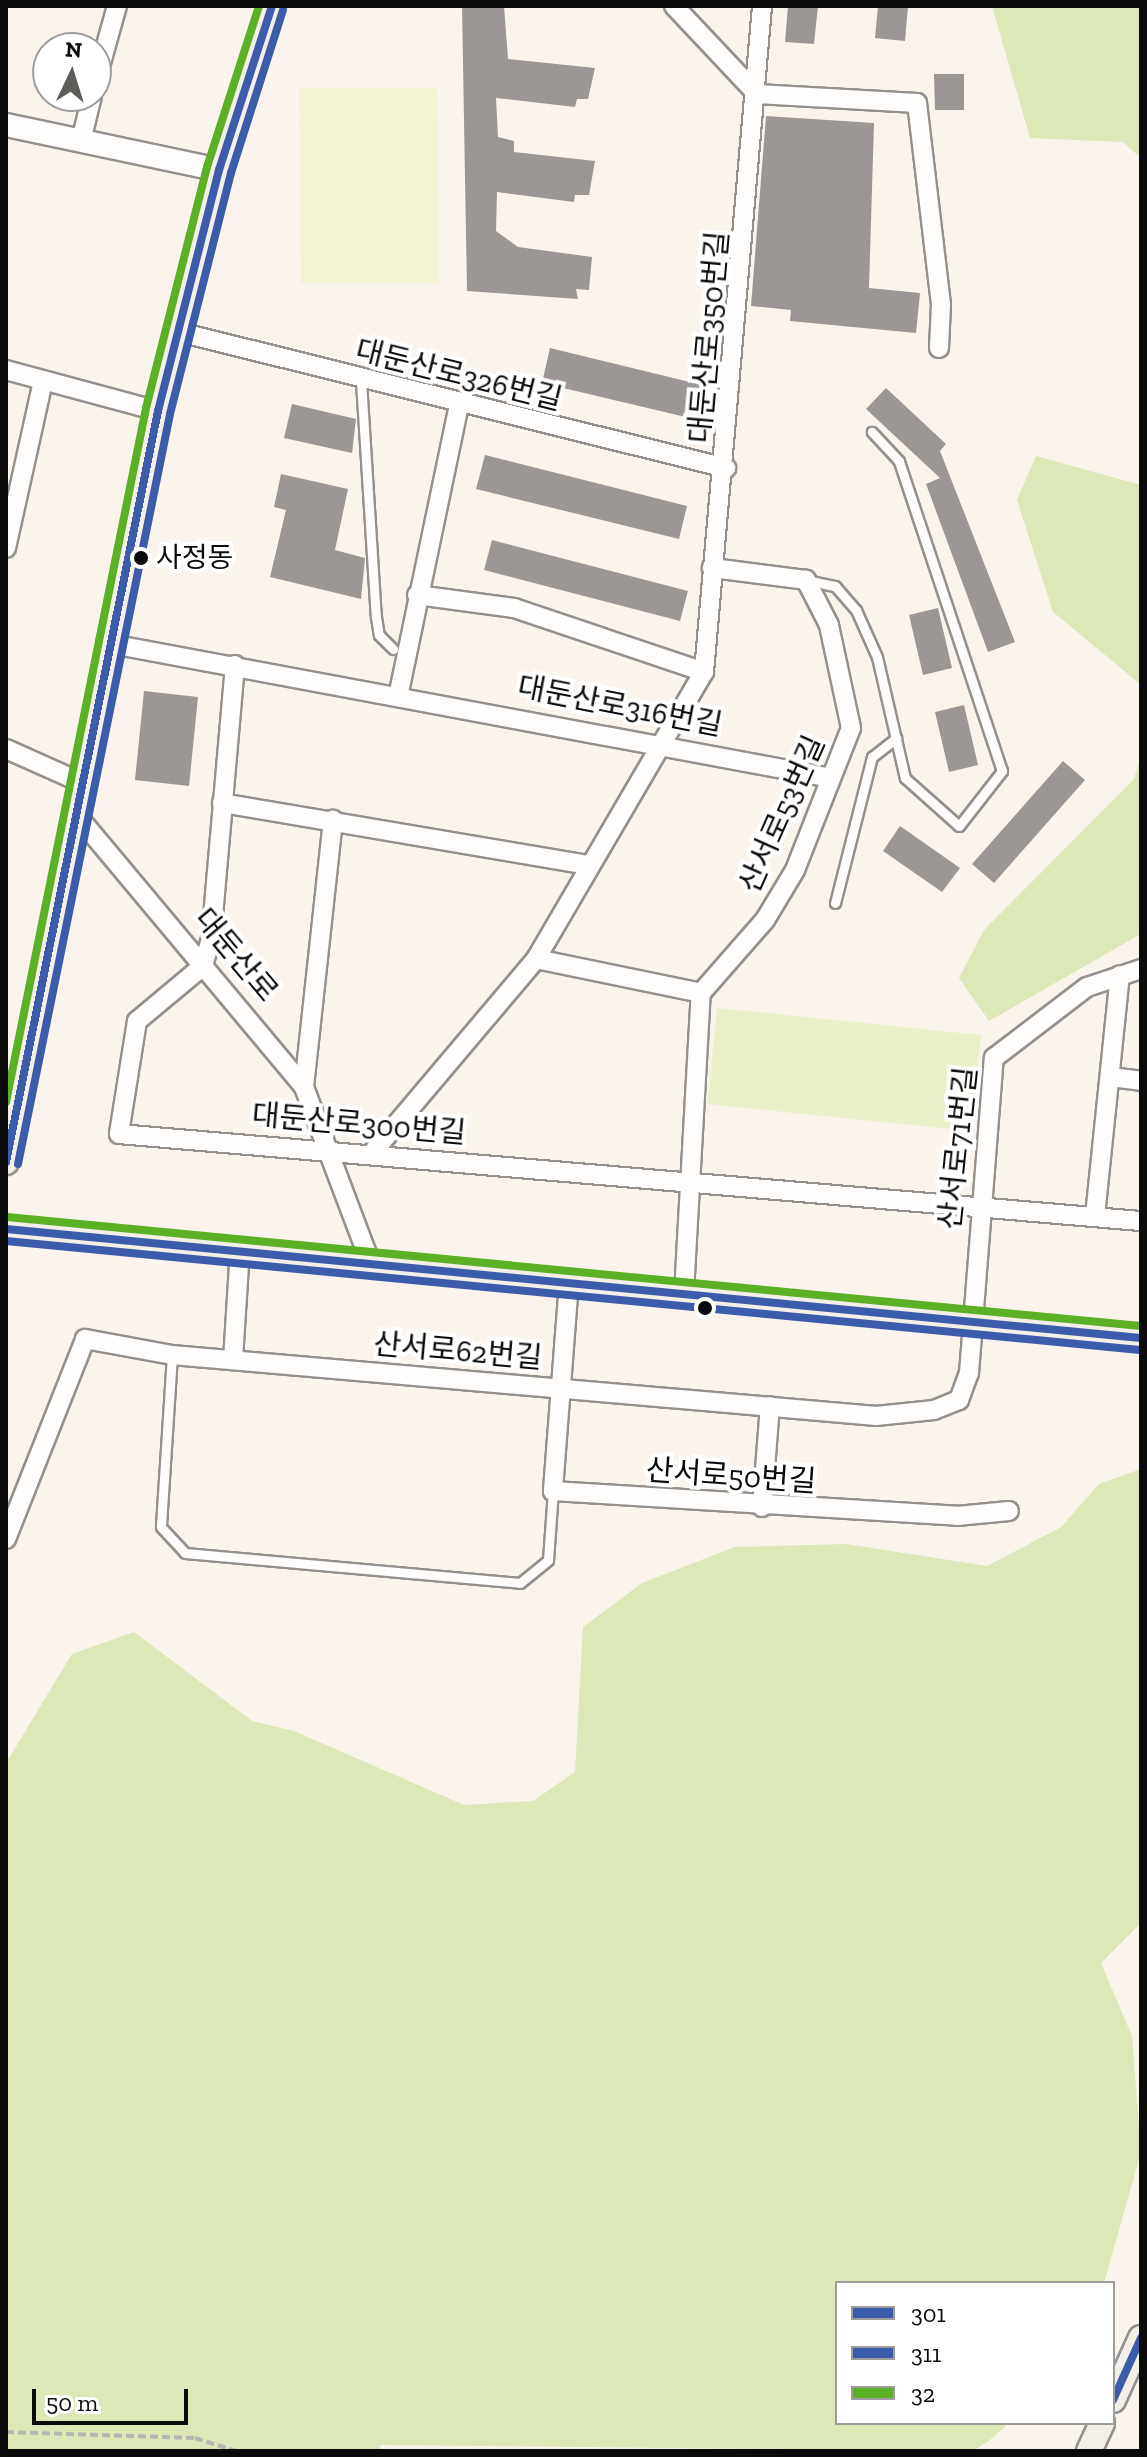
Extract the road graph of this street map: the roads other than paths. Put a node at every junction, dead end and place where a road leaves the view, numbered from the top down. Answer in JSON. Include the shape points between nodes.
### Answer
{"nodes":[{"id":1,"x":117,"y":6,"type":"edge"},
{"id":2,"x":272,"y":6,"type":"edge"},
{"id":3,"x":674,"y":6,"type":"edge"},
{"id":4,"x":762,"y":6,"type":"edge"},
{"id":5,"x":110,"y":32,"type":"edge"},
{"id":6,"x":757,"y":94,"type":"junction"},
{"id":7,"x":88,"y":112,"type":"edge"},
{"id":8,"x":6,"y":125,"type":"edge"},
{"id":9,"x":81,"y":141,"type":"junction"},
{"id":10,"x":219,"y":170,"type":"junction"},
{"id":11,"x":179,"y":332,"type":"junction"},
{"id":12,"x":939,"y":348,"type":"dead end"},
{"id":13,"x":6,"y":370,"type":"edge"},
{"id":14,"x":43,"y":381,"type":"junction"},
{"id":15,"x":361,"y":381,"type":"junction"},
{"id":16,"x":459,"y":406,"type":"junction"},
{"id":17,"x":158,"y":411,"type":"junction"},
{"id":18,"x":872,"y":432,"type":"dead end"},
{"id":19,"x":726,"y":468,"type":"junction"},
{"id":20,"x":6,"y":548,"type":"edge"},
{"id":21,"x":712,"y":568,"type":"junction"},
{"id":22,"x":806,"y":580,"type":"junction"},
{"id":23,"x":417,"y":595,"type":"junction"},
{"id":24,"x":106,"y":643,"type":"junction"},
{"id":25,"x":393,"y":649,"type":"dead end"},
{"id":26,"x":235,"y":665,"type":"junction"},
{"id":27,"x":704,"y":672,"type":"junction"},
{"id":28,"x":399,"y":692,"type":"junction"},
{"id":29,"x":896,"y":738,"type":"junction"},
{"id":30,"x":663,"y":741,"type":"junction"},
{"id":31,"x":6,"y":749,"type":"edge"},
{"id":32,"x":831,"y":778,"type":"junction"},
{"id":33,"x":80,"y":782,"type":"junction"},
{"id":34,"x":222,"y":803,"type":"junction"},
{"id":35,"x":75,"y":813,"type":"junction"},
{"id":36,"x":333,"y":820,"type":"junction"},
{"id":37,"x":589,"y":865,"type":"junction"},
{"id":38,"x":835,"y":903,"type":"dead end"},
{"id":39,"x":536,"y":959,"type":"junction"},
{"id":40,"x":203,"y":966,"type":"junction"},
{"id":41,"x":1141,"y":969,"type":"edge"},
{"id":42,"x":1120,"y":975,"type":"junction"},
{"id":43,"x":701,"y":993,"type":"junction"},
{"id":44,"x":1110,"y":1077,"type":"junction"},
{"id":45,"x":1141,"y":1081,"type":"edge"},
{"id":46,"x":304,"y":1087,"type":"junction"},
{"id":47,"x":330,"y":1149,"type":"junction"},
{"id":48,"x":373,"y":1152,"type":"junction"},
{"id":49,"x":6,"y":1162,"type":"edge"},
{"id":50,"x":690,"y":1181,"type":"junction"},
{"id":51,"x":978,"y":1206,"type":"junction"},
{"id":52,"x":1095,"y":1216,"type":"junction"},
{"id":53,"x":1141,"y":1221,"type":"edge"},
{"id":54,"x":6,"y":1229,"type":"edge"},
{"id":55,"x":240,"y":1250,"type":"junction"},
{"id":56,"x":370,"y":1262,"type":"junction"},
{"id":57,"x":569,"y":1282,"type":"junction"},
{"id":58,"x":684,"y":1293,"type":"junction"},
{"id":59,"x":971,"y":1322,"type":"junction"},
{"id":60,"x":1141,"y":1338,"type":"edge"},
{"id":61,"x":172,"y":1355,"type":"junction"},
{"id":62,"x":233,"y":1360,"type":"junction"},
{"id":63,"x":560,"y":1387,"type":"junction"},
{"id":64,"x":770,"y":1406,"type":"junction"},
{"id":65,"x":553,"y":1491,"type":"junction"},
{"id":66,"x":762,"y":1507,"type":"junction"},
{"id":67,"x":1009,"y":1511,"type":"dead end"},
{"id":68,"x":6,"y":1539,"type":"edge"},
{"id":69,"x":1141,"y":2338,"type":"edge"},
{"id":70,"x":1115,"y":2396,"type":"edge"},
{"id":71,"x":1101,"y":2425,"type":"edge"},
{"id":72,"x":1089,"y":2451,"type":"edge"}],
"edges":[{"from":1,"to":5,"type":"street"},
{"from":2,"to":10,"type":"main road"},
{"from":3,"to":6,"type":"street"},
{"from":4,"to":6,"type":"street","name":"대둔산로350번길"},
{"from":6,"to":12,"type":"street","via":[[917,103],[941,305]]},
{"from":6,"to":19,"type":"street","name":"대둔산로350번길"},
{"from":7,"to":9,"type":"street"},
{"from":8,"to":9,"type":"street"},
{"from":9,"to":10,"type":"street"},
{"from":10,"to":11,"type":"main road"},
{"from":11,"to":15,"type":"street","name":"대둔산로326번길"},
{"from":11,"to":17,"type":"main road"},
{"from":13,"to":14,"type":"street"},
{"from":14,"to":17,"type":"street"},
{"from":14,"to":20,"type":"street"},
{"from":15,"to":16,"type":"street","name":"대둔산로326번길"},
{"from":15,"to":25,"type":"lane","via":[[376,617],[379,635]]},
{"from":16,"to":19,"type":"street","name":"대둔산로326번길"},
{"from":16,"to":23,"type":"street"},
{"from":17,"to":24,"type":"main road"},
{"from":18,"to":29,"type":"lane","via":[[899,461],[1002,771],[959,826],[905,778]]},
{"from":19,"to":21,"type":"street","name":"대둔산로350번길"},
{"from":21,"to":22,"type":"street"},
{"from":21,"to":27,"type":"street","name":"대둔산로350번길"},
{"from":22,"to":29,"type":"lane","via":[[835,586],[856,610],[877,657]]},
{"from":22,"to":32,"type":"street","name":"산서로53번길","via":[[829,625],[851,728]]},
{"from":23,"to":27,"type":"street","via":[[514,608]]},
{"from":23,"to":28,"type":"street"},
{"from":24,"to":26,"type":"street","name":"대둔산로316번길"},
{"from":24,"to":33,"type":"main road"},
{"from":26,"to":28,"type":"street","name":"대둔산로316번길"},
{"from":26,"to":34,"type":"street"},
{"from":27,"to":30,"type":"street","name":"대둔산로350번길"},
{"from":28,"to":30,"type":"street","name":"대둔산로316번길"},
{"from":29,"to":38,"type":"lane","via":[[872,757]]},
{"from":30,"to":32,"type":"street","name":"대둔산로316번길"},
{"from":30,"to":37,"type":"street","name":"대둔산로350번길"},
{"from":31,"to":33,"type":"street"},
{"from":32,"to":43,"type":"street","name":"산서로53번길","via":[[795,870],[765,920]]},
{"from":33,"to":35,"type":"main road"},
{"from":34,"to":36,"type":"street"},
{"from":34,"to":40,"type":"street"},
{"from":35,"to":40,"type":"street","name":"대둔산로"},
{"from":35,"to":49,"type":"main road"},
{"from":36,"to":37,"type":"street"},
{"from":36,"to":46,"type":"street"},
{"from":37,"to":39,"type":"street","name":"대둔산로350번길"},
{"from":39,"to":43,"type":"street"},
{"from":39,"to":48,"type":"street","name":"대둔산로350번길"},
{"from":40,"to":46,"type":"street","name":"대둔산로"},
{"from":40,"to":47,"type":"street","name":"대둔산로300번길","via":[[137,1021],[119,1134]]},
{"from":41,"to":42,"type":"street","name":"산서로71번길"},
{"from":42,"to":44,"type":"street"},
{"from":42,"to":51,"type":"street","name":"산서로71번길","via":[[1025,1028],[994,1058]]},
{"from":43,"to":50,"type":"street"},
{"from":44,"to":45,"type":"street"},
{"from":44,"to":52,"type":"street"},
{"from":46,"to":47,"type":"street","name":"대둔산로"},
{"from":47,"to":48,"type":"street","name":"대둔산로300번길"},
{"from":47,"to":56,"type":"street","name":"대둔산로"},
{"from":48,"to":50,"type":"street","name":"대둔산로300번길"},
{"from":50,"to":51,"type":"street","name":"대둔산로300번길"},
{"from":50,"to":58,"type":"street"},
{"from":51,"to":52,"type":"street","name":"대둔산로300번길"},
{"from":51,"to":59,"type":"street","name":"산서로71번길"},
{"from":52,"to":53,"type":"street","name":"대둔산로300번길"},
{"from":54,"to":55,"type":"main road"},
{"from":55,"to":56,"type":"main road"},
{"from":55,"to":62,"type":"street"},
{"from":56,"to":57,"type":"main road"},
{"from":57,"to":58,"type":"main road"},
{"from":57,"to":63,"type":"street"},
{"from":58,"to":59,"type":"main road"},
{"from":59,"to":60,"type":"main road"},
{"from":59,"to":64,"type":"street","name":"산서로62번길","via":[[969,1373],[959,1400],[934,1410],[876,1416]]},
{"from":61,"to":62,"type":"street","name":"산서로62번길"},
{"from":61,"to":65,"type":"lane","via":[[161,1527],[185,1553],[520,1583],[548,1560]]},
{"from":61,"to":68,"type":"street","name":"산서로62번길","via":[[85,1339]]},
{"from":62,"to":63,"type":"street","name":"산서로62번길"},
{"from":63,"to":64,"type":"street","name":"산서로62번길"},
{"from":63,"to":65,"type":"street"},
{"from":64,"to":66,"type":"street"},
{"from":65,"to":66,"type":"street","name":"산서로50번길"},
{"from":66,"to":67,"type":"street","name":"산서로50번길"},
{"from":69,"to":70,"type":"main road"},
{"from":71,"to":72,"type":"main road"}]}
